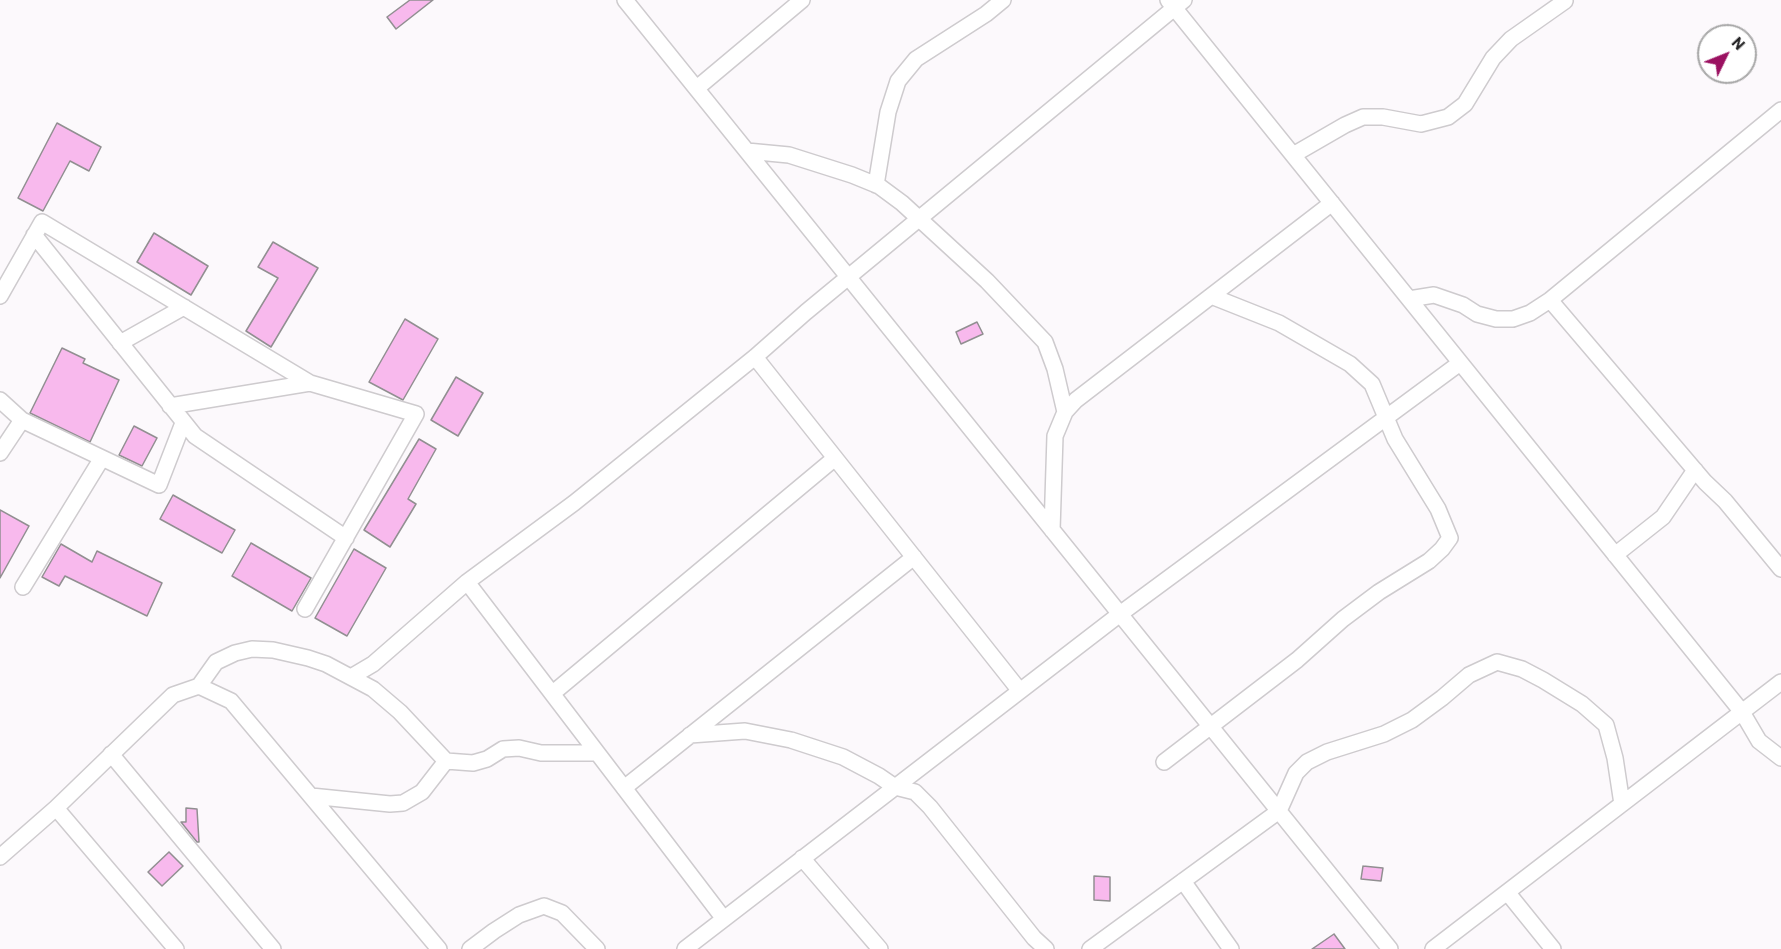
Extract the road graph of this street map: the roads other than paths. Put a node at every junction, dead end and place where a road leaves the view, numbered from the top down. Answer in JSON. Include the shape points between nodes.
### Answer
{"nodes":[{"id":1,"x":626,"y":0,"type":"edge"},
{"id":2,"x":802,"y":0,"type":"edge"},
{"id":3,"x":1003,"y":0,"type":"edge"},
{"id":4,"x":1564,"y":0,"type":"edge"},
{"id":5,"x":1176,"y":3,"type":"edge"},
{"id":6,"x":697,"y":88,"type":"junction"},
{"id":7,"x":1781,"y":110,"type":"edge"},
{"id":8,"x":747,"y":151,"type":"junction"},
{"id":9,"x":1293,"y":155,"type":"junction"},
{"id":10,"x":876,"y":185,"type":"junction"},
{"id":11,"x":1332,"y":203,"type":"junction"},
{"id":12,"x":919,"y":219,"type":"junction"},
{"id":13,"x":34,"y":235,"type":"junction"},
{"id":14,"x":849,"y":277,"type":"junction"},
{"id":15,"x":0,"y":296,"type":"edge"},
{"id":16,"x":1211,"y":296,"type":"junction"},
{"id":17,"x":1409,"y":299,"type":"junction"},
{"id":18,"x":1550,"y":300,"type":"junction"},
{"id":19,"x":184,"y":307,"type":"junction"},
{"id":20,"x":120,"y":344,"type":"junction"},
{"id":21,"x":756,"y":357,"type":"junction"},
{"id":22,"x":1460,"y":363,"type":"junction"},
{"id":23,"x":310,"y":383,"type":"junction"},
{"id":24,"x":0,"y":400,"type":"edge"},
{"id":25,"x":170,"y":406,"type":"junction"},
{"id":26,"x":1065,"y":412,"type":"junction"},
{"id":27,"x":1386,"y":417,"type":"junction"},
{"id":28,"x":22,"y":420,"type":"junction"},
{"id":29,"x":183,"y":423,"type":"junction"},
{"id":30,"x":0,"y":453,"type":"edge"},
{"id":31,"x":102,"y":458,"type":"junction"},
{"id":32,"x":835,"y":458,"type":"junction"},
{"id":33,"x":1695,"y":470,"type":"junction"},
{"id":34,"x":1052,"y":530,"type":"junction"},
{"id":35,"x":346,"y":538,"type":"junction"},
{"id":36,"x":1615,"y":555,"type":"junction"},
{"id":37,"x":914,"y":557,"type":"junction"},
{"id":38,"x":1781,"y":569,"type":"edge"},
{"id":39,"x":467,"y":582,"type":"junction"},
{"id":40,"x":23,"y":587,"type":"dead end"},
{"id":41,"x":306,"y":609,"type":"dead end"},
{"id":42,"x":1120,"y":614,"type":"junction"},
{"id":43,"x":351,"y":677,"type":"junction"},
{"id":44,"x":1781,"y":682,"type":"edge"},
{"id":45,"x":199,"y":686,"type":"junction"},
{"id":46,"x":1020,"y":691,"type":"junction"},
{"id":47,"x":553,"y":693,"type":"junction"},
{"id":48,"x":1742,"y":712,"type":"junction"},
{"id":49,"x":1211,"y":726,"type":"junction"},
{"id":50,"x":690,"y":735,"type":"junction"},
{"id":51,"x":597,"y":753,"type":"junction"},
{"id":52,"x":111,"y":754,"type":"junction"},
{"id":53,"x":1781,"y":758,"type":"edge"},
{"id":54,"x":446,"y":761,"type":"junction"},
{"id":55,"x":1164,"y":762,"type":"dead end"},
{"id":56,"x":895,"y":787,"type":"junction"},
{"id":57,"x":624,"y":788,"type":"junction"},
{"id":58,"x":311,"y":796,"type":"junction"},
{"id":59,"x":1622,"y":804,"type":"junction"},
{"id":60,"x":56,"y":808,"type":"junction"},
{"id":61,"x":1279,"y":811,"type":"junction"},
{"id":62,"x":0,"y":858,"type":"edge"},
{"id":63,"x":802,"y":858,"type":"junction"},
{"id":64,"x":1183,"y":881,"type":"junction"},
{"id":65,"x":1507,"y":892,"type":"junction"},
{"id":66,"x":724,"y":919,"type":"junction"},
{"id":67,"x":176,"y":949,"type":"edge"},
{"id":68,"x":273,"y":949,"type":"edge"},
{"id":69,"x":439,"y":949,"type":"edge"},
{"id":70,"x":470,"y":949,"type":"edge"},
{"id":71,"x":597,"y":949,"type":"edge"},
{"id":72,"x":685,"y":949,"type":"edge"},
{"id":73,"x":880,"y":949,"type":"edge"},
{"id":74,"x":1046,"y":949,"type":"edge"},
{"id":75,"x":1090,"y":949,"type":"edge"},
{"id":76,"x":1231,"y":949,"type":"edge"},
{"id":77,"x":1390,"y":949,"type":"edge"},
{"id":78,"x":1433,"y":949,"type":"edge"},
{"id":79,"x":1553,"y":949,"type":"edge"}],
"edges":[{"from":1,"to":6,"type":"street"},
{"from":2,"to":6,"type":"street"},
{"from":3,"to":10,"type":"street","via":[[916,59],[898,81],[888,112]]},
{"from":4,"to":9,"type":"street","via":[[1511,39],[1493,58],[1465,104],[1448,117],[1421,124],[1363,117]]},
{"from":5,"to":9,"type":"street"},
{"from":5,"to":12,"type":"street"},
{"from":6,"to":8,"type":"street"},
{"from":7,"to":18,"type":"street"},
{"from":8,"to":10,"type":"street","via":[[789,155]]},
{"from":8,"to":14,"type":"street"},
{"from":9,"to":11,"type":"street"},
{"from":10,"to":12,"type":"street"},
{"from":11,"to":16,"type":"street"},
{"from":11,"to":17,"type":"street"},
{"from":12,"to":14,"type":"street"},
{"from":12,"to":26,"type":"street","via":[[987,281],[1045,342]]},
{"from":13,"to":15,"type":"street"},
{"from":13,"to":19,"type":"street","via":[[42,222]]},
{"from":13,"to":20,"type":"street"},
{"from":14,"to":21,"type":"street"},
{"from":14,"to":34,"type":"street"},
{"from":16,"to":26,"type":"street"},
{"from":16,"to":27,"type":"street","via":[[1279,322],[1350,363],[1372,384]]},
{"from":17,"to":18,"type":"street","via":[[1434,295],[1496,319],[1513,319]]},
{"from":17,"to":22,"type":"street"},
{"from":18,"to":33,"type":"street"},
{"from":19,"to":20,"type":"street"},
{"from":19,"to":23,"type":"street"},
{"from":20,"to":25,"type":"street"},
{"from":21,"to":32,"type":"street"},
{"from":21,"to":39,"type":"street","via":[[574,503]]},
{"from":22,"to":27,"type":"street"},
{"from":22,"to":36,"type":"street"},
{"from":23,"to":25,"type":"street"},
{"from":23,"to":35,"type":"street","via":[[416,414]]},
{"from":24,"to":28,"type":"street"},
{"from":25,"to":29,"type":"street"},
{"from":26,"to":34,"type":"street","via":[[1055,436]]},
{"from":27,"to":42,"type":"street"},
{"from":27,"to":49,"type":"street","via":[[1450,538],[1429,561],[1352,612]]},
{"from":28,"to":30,"type":"street"},
{"from":28,"to":31,"type":"street"},
{"from":29,"to":31,"type":"street","via":[[159,485]]},
{"from":29,"to":35,"type":"street","via":[[195,436]]},
{"from":31,"to":40,"type":"street"},
{"from":32,"to":37,"type":"street"},
{"from":32,"to":47,"type":"street"},
{"from":33,"to":36,"type":"street","via":[[1663,517]]},
{"from":33,"to":38,"type":"street"},
{"from":34,"to":42,"type":"street"},
{"from":35,"to":41,"type":"street"},
{"from":36,"to":48,"type":"street"},
{"from":37,"to":46,"type":"street"},
{"from":37,"to":50,"type":"street"},
{"from":39,"to":43,"type":"street","via":[[373,664]]},
{"from":39,"to":47,"type":"street"},
{"from":42,"to":46,"type":"street"},
{"from":42,"to":49,"type":"street"},
{"from":43,"to":45,"type":"street","via":[[308,658],[252,649],[216,662]]},
{"from":43,"to":54,"type":"street","via":[[394,706]]},
{"from":44,"to":48,"type":"street"},
{"from":45,"to":52,"type":"street","via":[[173,695]]},
{"from":45,"to":58,"type":"street","via":[[231,701]]},
{"from":46,"to":56,"type":"street"},
{"from":47,"to":51,"type":"street"},
{"from":48,"to":53,"type":"street","via":[[1759,741]]},
{"from":48,"to":59,"type":"street"},
{"from":49,"to":55,"type":"street"},
{"from":49,"to":61,"type":"street"},
{"from":50,"to":56,"type":"street","via":[[745,731],[791,740],[843,757]]},
{"from":50,"to":57,"type":"street"},
{"from":51,"to":54,"type":"street","via":[[541,753],[519,748],[503,749],[473,763]]},
{"from":51,"to":57,"type":"street"},
{"from":52,"to":60,"type":"street"},
{"from":52,"to":68,"type":"street"},
{"from":54,"to":58,"type":"street","via":[[422,792],[403,803]]},
{"from":56,"to":63,"type":"street"},
{"from":56,"to":74,"type":"street","via":[[915,792],[930,807]]},
{"from":57,"to":66,"type":"street"},
{"from":58,"to":69,"type":"street"},
{"from":59,"to":61,"type":"street","via":[[1605,725],[1582,704],[1543,680],[1497,662],[1469,675],[1412,720],[1307,762],[1296,773]]},
{"from":59,"to":65,"type":"street"},
{"from":60,"to":62,"type":"street"},
{"from":60,"to":67,"type":"street"},
{"from":61,"to":64,"type":"street"},
{"from":61,"to":77,"type":"street"},
{"from":63,"to":66,"type":"street"},
{"from":63,"to":73,"type":"street"},
{"from":64,"to":75,"type":"street"},
{"from":64,"to":76,"type":"street"},
{"from":65,"to":78,"type":"street"},
{"from":65,"to":79,"type":"street"},
{"from":66,"to":72,"type":"street"},
{"from":70,"to":71,"type":"street","via":[[519,915],[544,906],[562,913]]}]}
